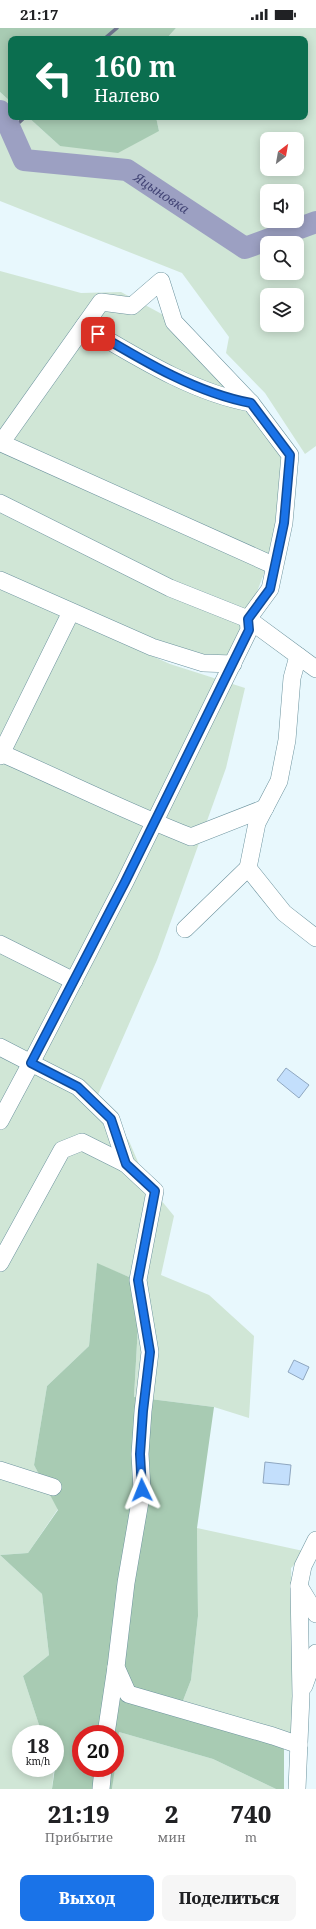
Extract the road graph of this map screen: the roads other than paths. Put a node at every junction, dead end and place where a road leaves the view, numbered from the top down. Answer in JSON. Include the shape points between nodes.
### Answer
{"nodes":[{"id":1,"x":84,"y":326,"type":"junction"},
{"id":2,"x":251,"y":403,"type":"junction"},
{"id":3,"x":0,"y":443,"type":"edge"},
{"id":4,"x":0,"y":503,"type":"edge"},
{"id":5,"x":275,"y":566,"type":"junction"},
{"id":6,"x":0,"y":580,"type":"edge"},
{"id":7,"x":71,"y":612,"type":"junction"},
{"id":8,"x":248,"y":619,"type":"junction"},
{"id":9,"x":298,"y":656,"type":"junction"},
{"id":10,"x":232,"y":664,"type":"junction"},
{"id":11,"x":316,"y":669,"type":"edge"},
{"id":12,"x":1,"y":754,"type":"edge"},
{"id":13,"x":265,"y":808,"type":"junction"},
{"id":14,"x":154,"y":823,"type":"junction"},
{"id":15,"x":248,"y":868,"type":"junction"},
{"id":16,"x":185,"y":929,"type":"dead end"},
{"id":17,"x":316,"y":938,"type":"edge"},
{"id":18,"x":0,"y":944,"type":"edge"},
{"id":19,"x":74,"y":981,"type":"junction"},
{"id":20,"x":0,"y":1047,"type":"edge"},
{"id":21,"x":31,"y":1063,"type":"junction"},
{"id":22,"x":0,"y":1121,"type":"edge"},
{"id":23,"x":126,"y":1164,"type":"junction"},
{"id":24,"x":0,"y":1263,"type":"edge"},
{"id":25,"x":0,"y":1470,"type":"edge"},
{"id":26,"x":52,"y":1487,"type":"dead end"},
{"id":27,"x":316,"y":1540,"type":"edge"},
{"id":28,"x":299,"y":1586,"type":"junction"},
{"id":29,"x":316,"y":1614,"type":"edge"},
{"id":30,"x":316,"y":1653,"type":"edge"},
{"id":31,"x":116,"y":1667,"type":"junction"},
{"id":32,"x":301,"y":1696,"type":"junction"},
{"id":33,"x":107,"y":1725,"type":"edge"},
{"id":34,"x":299,"y":1744,"type":"junction"},
{"id":35,"x":102,"y":1777,"type":"edge"},
{"id":36,"x":101,"y":1789,"type":"edge"},
{"id":37,"x":297,"y":1789,"type":"edge"}],
"edges":[{"from":1,"to":2,"type":"street","via":[[152,366],[229,399]]},
{"from":1,"to":2,"type":"street","via":[[101,302],[132,306],[161,281],[174,322]]},
{"from":1,"to":3,"type":"street"},
{"from":2,"to":5,"type":"street","via":[[290,455],[284,523]]},
{"from":3,"to":5,"type":"street"},
{"from":4,"to":8,"type":"street","via":[[170,588]]},
{"from":5,"to":8,"type":"street","via":[[270,589]]},
{"from":6,"to":7,"type":"street"},
{"from":7,"to":10,"type":"street","via":[[152,647],[204,662]]},
{"from":7,"to":12,"type":"street"},
{"from":8,"to":9,"type":"street"},
{"from":8,"to":10,"type":"street","via":[[249,630]]},
{"from":9,"to":11,"type":"street"},
{"from":9,"to":13,"type":"street","via":[[292,678],[287,740],[279,781]]},
{"from":10,"to":14,"type":"street"},
{"from":12,"to":14,"type":"street"},
{"from":13,"to":14,"type":"street","via":[[191,837]]},
{"from":13,"to":15,"type":"street","via":[[257,823]]},
{"from":14,"to":19,"type":"street"},
{"from":15,"to":16,"type":"street"},
{"from":15,"to":17,"type":"street","via":[[284,913]]},
{"from":18,"to":19,"type":"street"},
{"from":19,"to":21,"type":"street"},
{"from":20,"to":21,"type":"street"},
{"from":21,"to":22,"type":"street"},
{"from":21,"to":23,"type":"street","via":[[78,1087],[111,1119]]},
{"from":23,"to":24,"type":"street","via":[[82,1142],[62,1150]]},
{"from":23,"to":31,"type":"street","via":[[155,1191],[138,1280],[150,1352],[140,1454],[142,1490],[126,1583]]},
{"from":25,"to":26,"type":"street"},
{"from":27,"to":28,"type":"street","via":[[303,1566]]},
{"from":28,"to":29,"type":"street"},
{"from":28,"to":32,"type":"street"},
{"from":30,"to":32,"type":"street"},
{"from":31,"to":33,"type":"street"},
{"from":31,"to":34,"type":"street","via":[[128,1694]]},
{"from":32,"to":34,"type":"street"},
{"from":34,"to":37,"type":"street"},
{"from":35,"to":36,"type":"street"}]}
